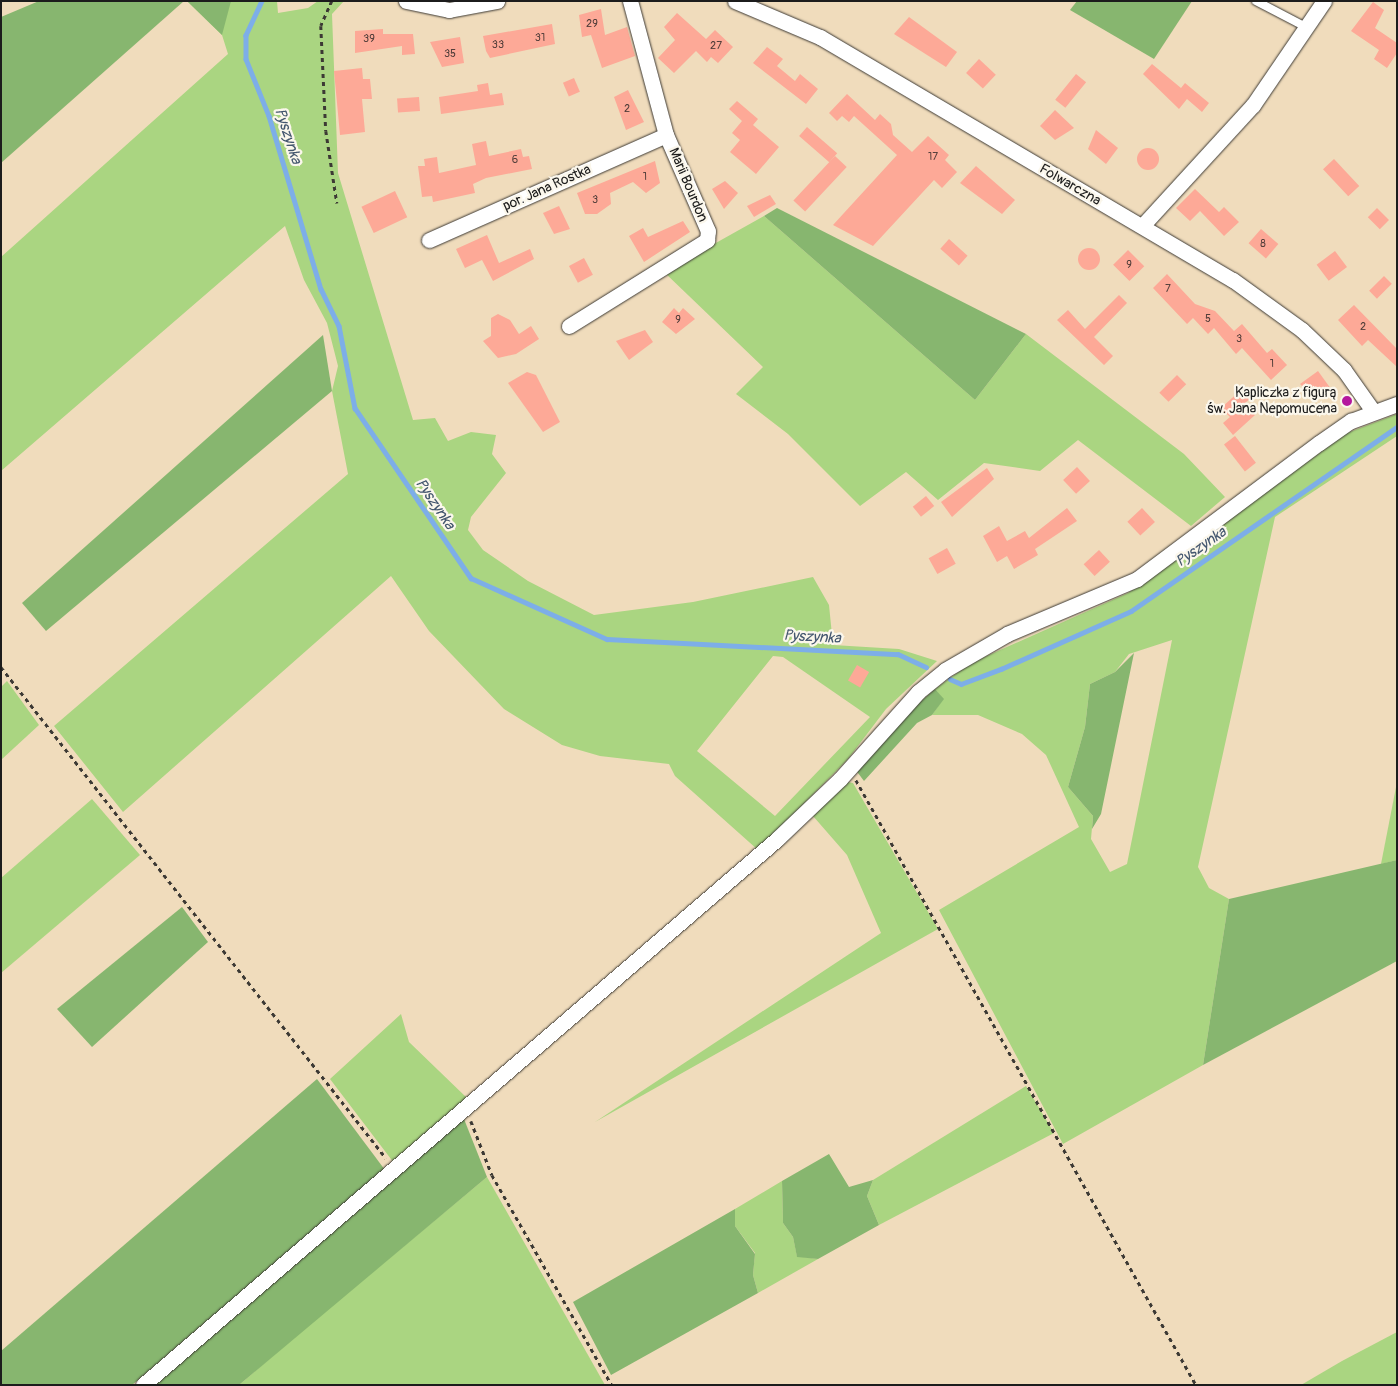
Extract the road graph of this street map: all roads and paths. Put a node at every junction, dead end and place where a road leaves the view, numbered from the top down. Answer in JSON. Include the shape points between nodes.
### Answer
{"nodes":[{"id":1,"x":332,"y":1,"type":"edge"},
{"id":2,"x":406,"y":1,"type":"edge"},
{"id":3,"x":497,"y":1,"type":"edge"},
{"id":4,"x":630,"y":1,"type":"edge"},
{"id":5,"x":736,"y":1,"type":"edge"},
{"id":6,"x":1256,"y":1,"type":"edge"},
{"id":7,"x":1324,"y":1,"type":"edge"},
{"id":8,"x":1306,"y":27,"type":"junction"},
{"id":9,"x":666,"y":135,"type":"junction"},
{"id":10,"x":337,"y":203,"type":"dead end"},
{"id":11,"x":1142,"y":226,"type":"junction"},
{"id":12,"x":429,"y":240,"type":"dead end"},
{"id":13,"x":569,"y":326,"type":"dead end"},
{"id":14,"x":1397,"y":404,"type":"edge"},
{"id":15,"x":1373,"y":411,"type":"junction"},
{"id":16,"x":1,"y":668,"type":"edge"},
{"id":17,"x":848,"y":770,"type":"junction"},
{"id":18,"x":466,"y":1108,"type":"junction"},
{"id":19,"x":395,"y":1170,"type":"junction"},
{"id":20,"x":143,"y":1385,"type":"edge"},
{"id":21,"x":612,"y":1385,"type":"edge"},
{"id":22,"x":1196,"y":1385,"type":"edge"}],
"edges":[{"from":1,"to":10,"type":"path","via":[[321,26],[327,139]]},
{"from":2,"to":3,"type":"street","via":[[448,10]]},
{"from":4,"to":9,"type":"street","name":"Marii Bourdon"},
{"from":5,"to":11,"type":"street","name":"Folwarczna","via":[[820,37]]},
{"from":6,"to":8,"type":"lane"},
{"from":7,"to":8,"type":"street"},
{"from":8,"to":11,"type":"street","via":[[1247,112]]},
{"from":9,"to":12,"type":"street","name":"por. Jana Rostka"},
{"from":9,"to":13,"type":"street","name":"Marii Bourdon","via":[[708,231],[707,240]]},
{"from":11,"to":15,"type":"street","name":"Folwarczna","via":[[1233,280],[1302,330],[1344,370]]},
{"from":14,"to":15,"type":"street"},
{"from":15,"to":17,"type":"street","via":[[1319,442],[1137,579],[1007,634],[945,670],[918,692]]},
{"from":16,"to":19,"type":"path"},
{"from":17,"to":18,"type":"street","via":[[777,839]]},
{"from":17,"to":22,"type":"path"},
{"from":18,"to":19,"type":"street"},
{"from":18,"to":21,"type":"path","via":[[492,1175]]},
{"from":19,"to":20,"type":"street"}]}
